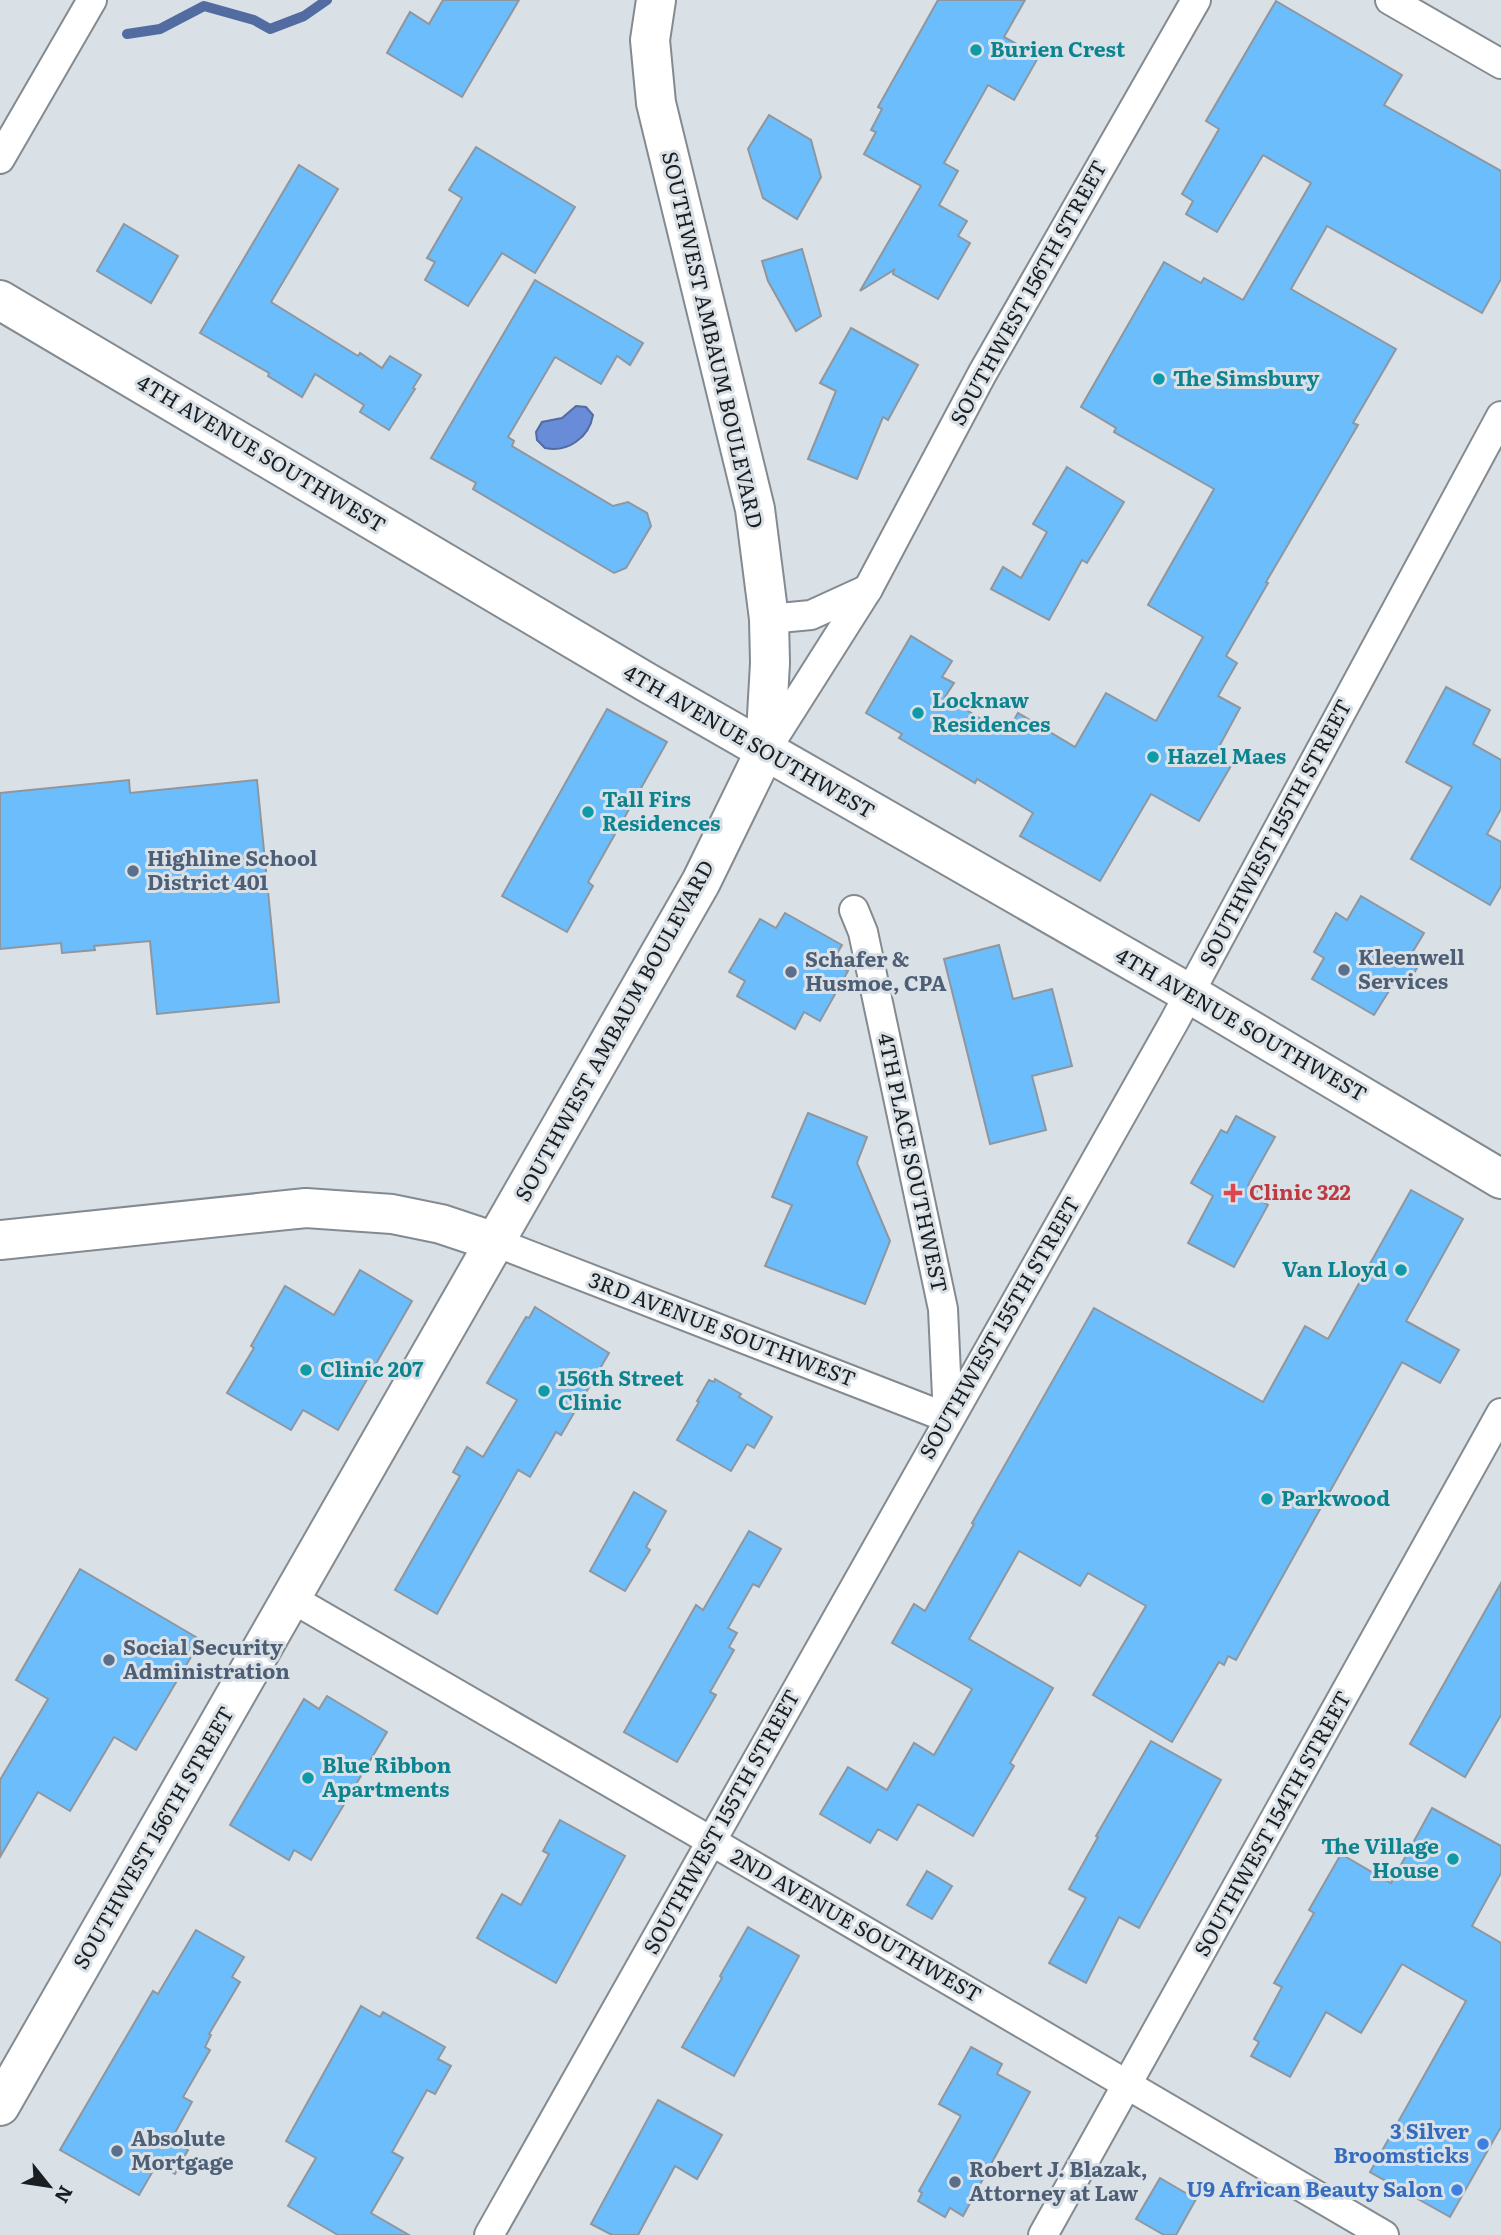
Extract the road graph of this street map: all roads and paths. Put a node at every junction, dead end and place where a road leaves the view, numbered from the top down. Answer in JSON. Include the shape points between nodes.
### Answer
{"nodes":[{"id":1,"x":92,"y":0,"type":"edge"},
{"id":2,"x":656,"y":0,"type":"edge"},
{"id":3,"x":1196,"y":0,"type":"edge"},
{"id":4,"x":1390,"y":0,"type":"edge"},
{"id":5,"x":1501,"y":64,"type":"edge"},
{"id":6,"x":0,"y":159,"type":"edge"},
{"id":7,"x":0,"y":300,"type":"edge"},
{"id":8,"x":1501,"y":416,"type":"edge"},
{"id":9,"x":868,"y":589,"type":"junction"},
{"id":10,"x":769,"y":620,"type":"junction"},
{"id":11,"x":765,"y":751,"type":"junction"},
{"id":12,"x":854,"y":911,"type":"dead end"},
{"id":13,"x":1190,"y":994,"type":"junction"},
{"id":14,"x":1501,"y":1179,"type":"edge"},
{"id":15,"x":0,"y":1240,"type":"edge"},
{"id":16,"x":495,"y":1242,"type":"junction"},
{"id":17,"x":1501,"y":1413,"type":"edge"},
{"id":18,"x":948,"y":1418,"type":"junction"},
{"id":19,"x":291,"y":1598,"type":"junction"},
{"id":20,"x":712,"y":1841,"type":"junction"},
{"id":21,"x":1128,"y":2085,"type":"junction"},
{"id":22,"x":0,"y":2106,"type":"edge"},
{"id":23,"x":489,"y":2235,"type":"edge"},
{"id":24,"x":1043,"y":2235,"type":"edge"},
{"id":25,"x":1384,"y":2235,"type":"edge"}],
"edges":[{"from":1,"to":6,"type":"street"},
{"from":2,"to":10,"type":"main road","name":"SOUTHWEST AMBAUM BOULEVARD","via":[[650,40],[656,103],[755,509]]},
{"from":3,"to":9,"type":"street","name":"SOUTHWEST 156TH STREET","via":[[982,374]]},
{"from":4,"to":5,"type":"street"},
{"from":7,"to":11,"type":"main road","name":"4TH AVENUE SOUTHWEST"},
{"from":8,"to":13,"type":"street","name":"SOUTHWEST 155TH STREET"},
{"from":9,"to":10,"type":"street","via":[[811,615]]},
{"from":9,"to":11,"type":"street","name":"SOUTHWEST 156TH STREET"},
{"from":10,"to":11,"type":"main road","name":"SOUTHWEST AMBAUM BOULEVARD"},
{"from":11,"to":13,"type":"main road","name":"4TH AVENUE SOUTHWEST"},
{"from":11,"to":16,"type":"main road","name":"SOUTHWEST AMBAUM BOULEVARD","via":[[701,882]]},
{"from":12,"to":18,"type":"street","name":"4TH PLACE SOUTHWEST","via":[[863,932],[943,1309]]},
{"from":13,"to":14,"type":"main road","name":"4TH AVENUE SOUTHWEST"},
{"from":13,"to":18,"type":"street","name":"SOUTHWEST 155TH STREET"},
{"from":15,"to":16,"type":"main road","via":[[306,1208],[392,1214]]},
{"from":16,"to":18,"type":"street","name":"3RD AVENUE SOUTHWEST"},
{"from":16,"to":19,"type":"main road","name":"SOUTHWEST 156TH STREET"},
{"from":17,"to":21,"type":"street","name":"SOUTHWEST 154TH STREET"},
{"from":18,"to":20,"type":"street","name":"SOUTHWEST 155TH STREET"},
{"from":19,"to":20,"type":"street","name":"2ND AVENUE SOUTHWEST"},
{"from":19,"to":22,"type":"main road","name":"SOUTHWEST 156TH STREET"},
{"from":20,"to":21,"type":"street","name":"2ND AVENUE SOUTHWEST"},
{"from":20,"to":23,"type":"street","name":"SOUTHWEST 155TH STREET"},
{"from":21,"to":24,"type":"street","name":"SOUTHWEST 154TH STREET"},
{"from":21,"to":25,"type":"street","name":"2ND AVENUE SOUTHWEST"}]}
